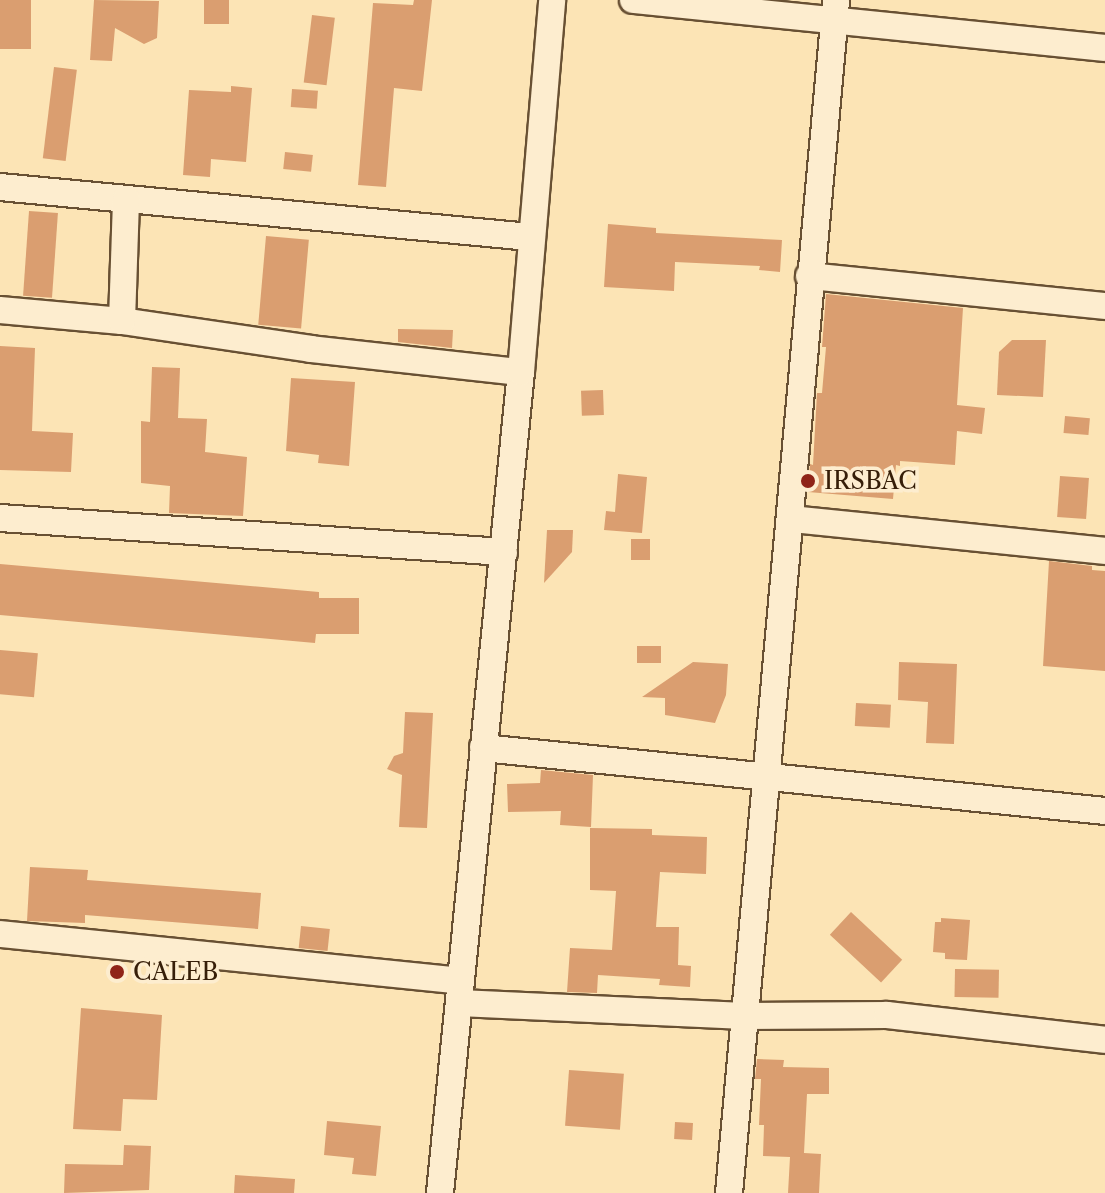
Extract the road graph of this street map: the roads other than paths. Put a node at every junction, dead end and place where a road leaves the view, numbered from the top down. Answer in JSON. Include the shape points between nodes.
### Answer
{"nodes":[{"id":1,"x":552,"y":0,"type":"edge"},
{"id":2,"x":633,"y":0,"type":"edge"},
{"id":3,"x":835,"y":10,"type":"edge"},
{"id":4,"x":1105,"y":48,"type":"edge"},
{"id":5,"x":0,"y":187,"type":"edge"},
{"id":6,"x":126,"y":199,"type":"junction"},
{"id":7,"x":530,"y":237,"type":"junction"},
{"id":8,"x":809,"y":276,"type":"junction"},
{"id":9,"x":1105,"y":306,"type":"edge"},
{"id":10,"x":0,"y":310,"type":"edge"},
{"id":11,"x":122,"y":321,"type":"junction"},
{"id":12,"x":521,"y":372,"type":"junction"},
{"id":13,"x":0,"y":518,"type":"edge"},
{"id":14,"x":791,"y":519,"type":"junction"},
{"id":15,"x":1105,"y":551,"type":"edge"},
{"id":16,"x":504,"y":552,"type":"junction"},
{"id":17,"x":483,"y":748,"type":"junction"},
{"id":18,"x":766,"y":777,"type":"junction"},
{"id":19,"x":1105,"y":811,"type":"edge"},
{"id":20,"x":0,"y":934,"type":"edge"},
{"id":21,"x":460,"y":992,"type":"junction"},
{"id":22,"x":745,"y":1016,"type":"junction"},
{"id":23,"x":1105,"y":1040,"type":"edge"},
{"id":24,"x":440,"y":1193,"type":"edge"},
{"id":25,"x":729,"y":1193,"type":"edge"}],
"edges":[{"from":1,"to":7,"type":"street"},
{"from":2,"to":3,"type":"street"},
{"from":3,"to":4,"type":"street"},
{"from":3,"to":8,"type":"street"},
{"from":5,"to":6,"type":"street"},
{"from":6,"to":7,"type":"street"},
{"from":6,"to":11,"type":"street"},
{"from":7,"to":12,"type":"street"},
{"from":8,"to":9,"type":"street"},
{"from":8,"to":14,"type":"street"},
{"from":10,"to":11,"type":"street"},
{"from":11,"to":12,"type":"street"},
{"from":12,"to":16,"type":"street"},
{"from":13,"to":16,"type":"street"},
{"from":14,"to":15,"type":"street"},
{"from":14,"to":18,"type":"street"},
{"from":16,"to":17,"type":"street"},
{"from":17,"to":18,"type":"street"},
{"from":17,"to":21,"type":"street"},
{"from":18,"to":19,"type":"street"},
{"from":18,"to":22,"type":"street"},
{"from":20,"to":21,"type":"street"},
{"from":21,"to":22,"type":"street"},
{"from":21,"to":24,"type":"street"},
{"from":22,"to":23,"type":"street","via":[[887,1015]]},
{"from":22,"to":25,"type":"street"}]}
